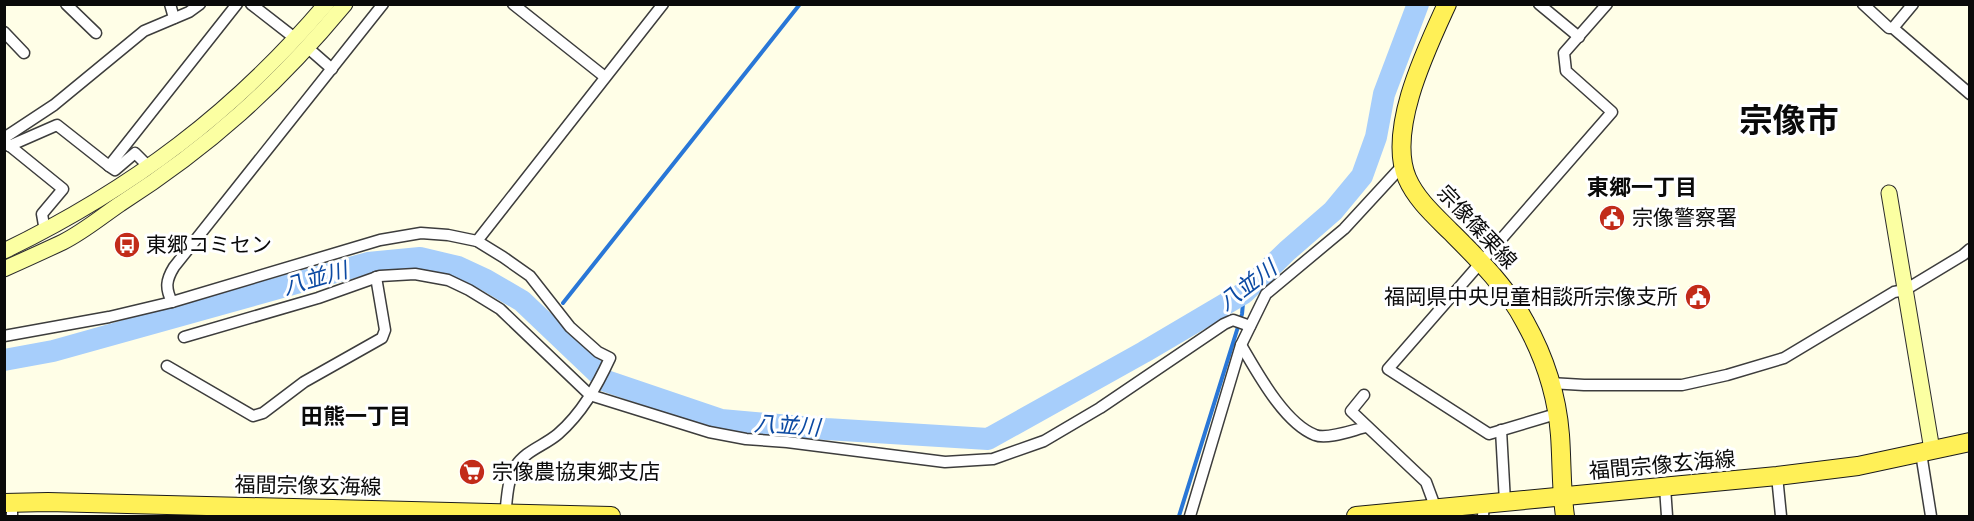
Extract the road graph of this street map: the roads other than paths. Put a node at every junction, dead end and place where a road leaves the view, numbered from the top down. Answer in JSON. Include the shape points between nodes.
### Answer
{"nodes":[{"id":1,"x":66,"y":4,"type":"edge"},
{"id":2,"x":170,"y":4,"type":"edge"},
{"id":3,"x":200,"y":4,"type":"edge"},
{"id":4,"x":237,"y":4,"type":"edge"},
{"id":5,"x":251,"y":4,"type":"edge"},
{"id":6,"x":326,"y":4,"type":"edge"},
{"id":7,"x":345,"y":4,"type":"edge"},
{"id":8,"x":383,"y":4,"type":"edge"},
{"id":9,"x":513,"y":4,"type":"edge"},
{"id":10,"x":663,"y":4,"type":"edge"},
{"id":11,"x":1447,"y":4,"type":"edge"},
{"id":12,"x":1539,"y":4,"type":"edge"},
{"id":13,"x":1607,"y":4,"type":"edge"},
{"id":14,"x":1863,"y":4,"type":"edge"},
{"id":15,"x":1913,"y":4,"type":"edge"},
{"id":16,"x":174,"y":18,"type":"junction"},
{"id":17,"x":1893,"y":28,"type":"junction"},
{"id":18,"x":4,"y":32,"type":"edge"},
{"id":19,"x":96,"y":33,"type":"dead end"},
{"id":20,"x":1579,"y":37,"type":"junction"},
{"id":21,"x":302,"y":44,"type":"junction"},
{"id":22,"x":24,"y":53,"type":"dead end"},
{"id":23,"x":332,"y":69,"type":"junction"},
{"id":24,"x":605,"y":77,"type":"junction"},
{"id":25,"x":1970,"y":94,"type":"edge"},
{"id":26,"x":6,"y":142,"type":"edge"},
{"id":27,"x":1403,"y":165,"type":"junction"},
{"id":28,"x":110,"y":166,"type":"junction"},
{"id":29,"x":150,"y":168,"type":"junction"},
{"id":30,"x":1889,"y":193,"type":"dead end"},
{"id":31,"x":45,"y":231,"type":"junction"},
{"id":32,"x":477,"y":241,"type":"junction"},
{"id":33,"x":1970,"y":249,"type":"edge"},
{"id":34,"x":4,"y":251,"type":"edge"},
{"id":35,"x":1482,"y":262,"type":"junction"},
{"id":36,"x":4,"y":269,"type":"edge"},
{"id":37,"x":376,"y":277,"type":"junction"},
{"id":38,"x":1905,"y":290,"type":"junction"},
{"id":39,"x":172,"y":302,"type":"junction"},
{"id":40,"x":1250,"y":326,"type":"junction"},
{"id":41,"x":4,"y":336,"type":"edge"},
{"id":42,"x":184,"y":337,"type":"dead end"},
{"id":43,"x":1241,"y":345,"type":"junction"},
{"id":44,"x":168,"y":366,"type":"dead end"},
{"id":45,"x":1550,"y":383,"type":"junction"},
{"id":46,"x":592,"y":392,"type":"junction"},
{"id":47,"x":1364,"y":395,"type":"dead end"},
{"id":48,"x":1556,"y":414,"type":"junction"},
{"id":49,"x":1365,"y":427,"type":"junction"},
{"id":50,"x":1501,"y":430,"type":"junction"},
{"id":51,"x":1970,"y":442,"type":"edge"},
{"id":52,"x":1926,"y":451,"type":"junction"},
{"id":53,"x":1777,"y":476,"type":"junction"},
{"id":54,"x":1665,"y":487,"type":"junction"},
{"id":55,"x":1562,"y":497,"type":"junction"},
{"id":56,"x":1505,"y":502,"type":"junction"},
{"id":57,"x":10,"y":508,"type":"edge"},
{"id":58,"x":1436,"y":509,"type":"junction"},
{"id":59,"x":1484,"y":510,"type":"edge"},
{"id":60,"x":260,"y":512,"type":"edge"},
{"id":61,"x":505,"y":515,"type":"edge"},
{"id":62,"x":611,"y":516,"type":"edge"},
{"id":63,"x":1190,"y":516,"type":"edge"},
{"id":64,"x":1356,"y":516,"type":"edge"},
{"id":65,"x":1565,"y":516,"type":"edge"},
{"id":66,"x":1667,"y":516,"type":"edge"},
{"id":67,"x":1781,"y":516,"type":"edge"},
{"id":68,"x":1931,"y":516,"type":"edge"}],
"edges":[{"from":1,"to":19,"type":"street"},
{"from":2,"to":16,"type":"street"},
{"from":3,"to":16,"type":"street"},
{"from":4,"to":28,"type":"street"},
{"from":5,"to":21,"type":"street"},
{"from":6,"to":21,"type":"street"},
{"from":7,"to":21,"type":"street"},
{"from":8,"to":23,"type":"street"},
{"from":9,"to":24,"type":"street"},
{"from":10,"to":24,"type":"street"},
{"from":11,"to":27,"type":"main road","name":"宗像篠栗線","via":[[1422,61],[1404,117]]},
{"from":12,"to":20,"type":"street"},
{"from":13,"to":20,"type":"street"},
{"from":14,"to":17,"type":"street"},
{"from":15,"to":17,"type":"street"},
{"from":16,"to":26,"type":"street","via":[[144,31]]},
{"from":17,"to":25,"type":"street"},
{"from":18,"to":22,"type":"street"},
{"from":20,"to":35,"type":"street","via":[[1564,53],[1566,71],[1612,112]]},
{"from":21,"to":23,"type":"street"},
{"from":21,"to":29,"type":"street"},
{"from":21,"to":36,"type":"street","via":[[252,104],[197,152],[65,241]]},
{"from":23,"to":39,"type":"street","via":[[174,267],[166,279]]},
{"from":24,"to":32,"type":"street"},
{"from":26,"to":28,"type":"street","via":[[57,125]]},
{"from":26,"to":31,"type":"street","via":[[63,189],[42,214]]},
{"from":27,"to":35,"type":"main road","name":"宗像篠栗線","via":[[1421,202]]},
{"from":27,"to":40,"type":"street","via":[[1344,229],[1266,294]]},
{"from":28,"to":29,"type":"street","via":[[115,170],[135,153]]},
{"from":29,"to":31,"type":"street"},
{"from":30,"to":38,"type":"street"},
{"from":31,"to":34,"type":"street"},
{"from":32,"to":39,"type":"street","via":[[421,233],[380,240]]},
{"from":32,"to":46,"type":"street","via":[[530,276],[570,327],[610,358]]},
{"from":33,"to":38,"type":"street"},
{"from":35,"to":45,"type":"main road","name":"宗像篠栗線","via":[[1503,286],[1525,322]]},
{"from":35,"to":50,"type":"street","via":[[1388,369],[1489,434]]},
{"from":37,"to":42,"type":"street"},
{"from":37,"to":44,"type":"street","via":[[385,330],[382,338],[304,382],[263,413],[253,416]]},
{"from":37,"to":46,"type":"street","via":[[415,274],[448,280],[469,290],[500,309]]},
{"from":38,"to":45,"type":"street","via":[[1894,292],[1784,358],[1728,375],[1682,385]]},
{"from":38,"to":52,"type":"street"},
{"from":39,"to":41,"type":"street"},
{"from":40,"to":43,"type":"street"},
{"from":40,"to":46,"type":"street","via":[[1233,320],[1224,324],[1044,441],[976,462],[746,440],[709,432]]},
{"from":43,"to":49,"type":"street","via":[[1271,395],[1316,436]]},
{"from":43,"to":63,"type":"street"},
{"from":45,"to":48,"type":"main road","name":"宗像篠栗線"},
{"from":46,"to":61,"type":"street","via":[[574,419],[556,436],[533,449],[515,468]]},
{"from":47,"to":49,"type":"street","via":[[1351,411]]},
{"from":48,"to":50,"type":"street"},
{"from":48,"to":55,"type":"main road","name":"宗像篠栗線"},
{"from":49,"to":58,"type":"street","via":[[1426,482]]},
{"from":50,"to":56,"type":"street"},
{"from":51,"to":52,"type":"main road","name":"福間宗像玄海線"},
{"from":52,"to":53,"type":"main road","name":"福間宗像玄海線","via":[[1858,466]]},
{"from":52,"to":68,"type":"street"},
{"from":53,"to":54,"type":"main road","name":"福間宗像玄海線"},
{"from":53,"to":67,"type":"street"},
{"from":54,"to":55,"type":"main road","name":"福間宗像玄海線"},
{"from":54,"to":66,"type":"street"},
{"from":55,"to":56,"type":"main road","name":"福間宗像玄海線"},
{"from":55,"to":65,"type":"main road","name":"宗像篠栗線"},
{"from":56,"to":59,"type":"main road","name":"福間宗像玄海線"},
{"from":57,"to":60,"type":"main road","name":"福間宗像玄海線"},
{"from":58,"to":59,"type":"main road","name":"福間宗像玄海線"},
{"from":58,"to":64,"type":"main road","name":"福間宗像玄海線"},
{"from":60,"to":61,"type":"main road","name":"福間宗像玄海線"},
{"from":61,"to":62,"type":"main road","name":"福間宗像玄海線"}]}
